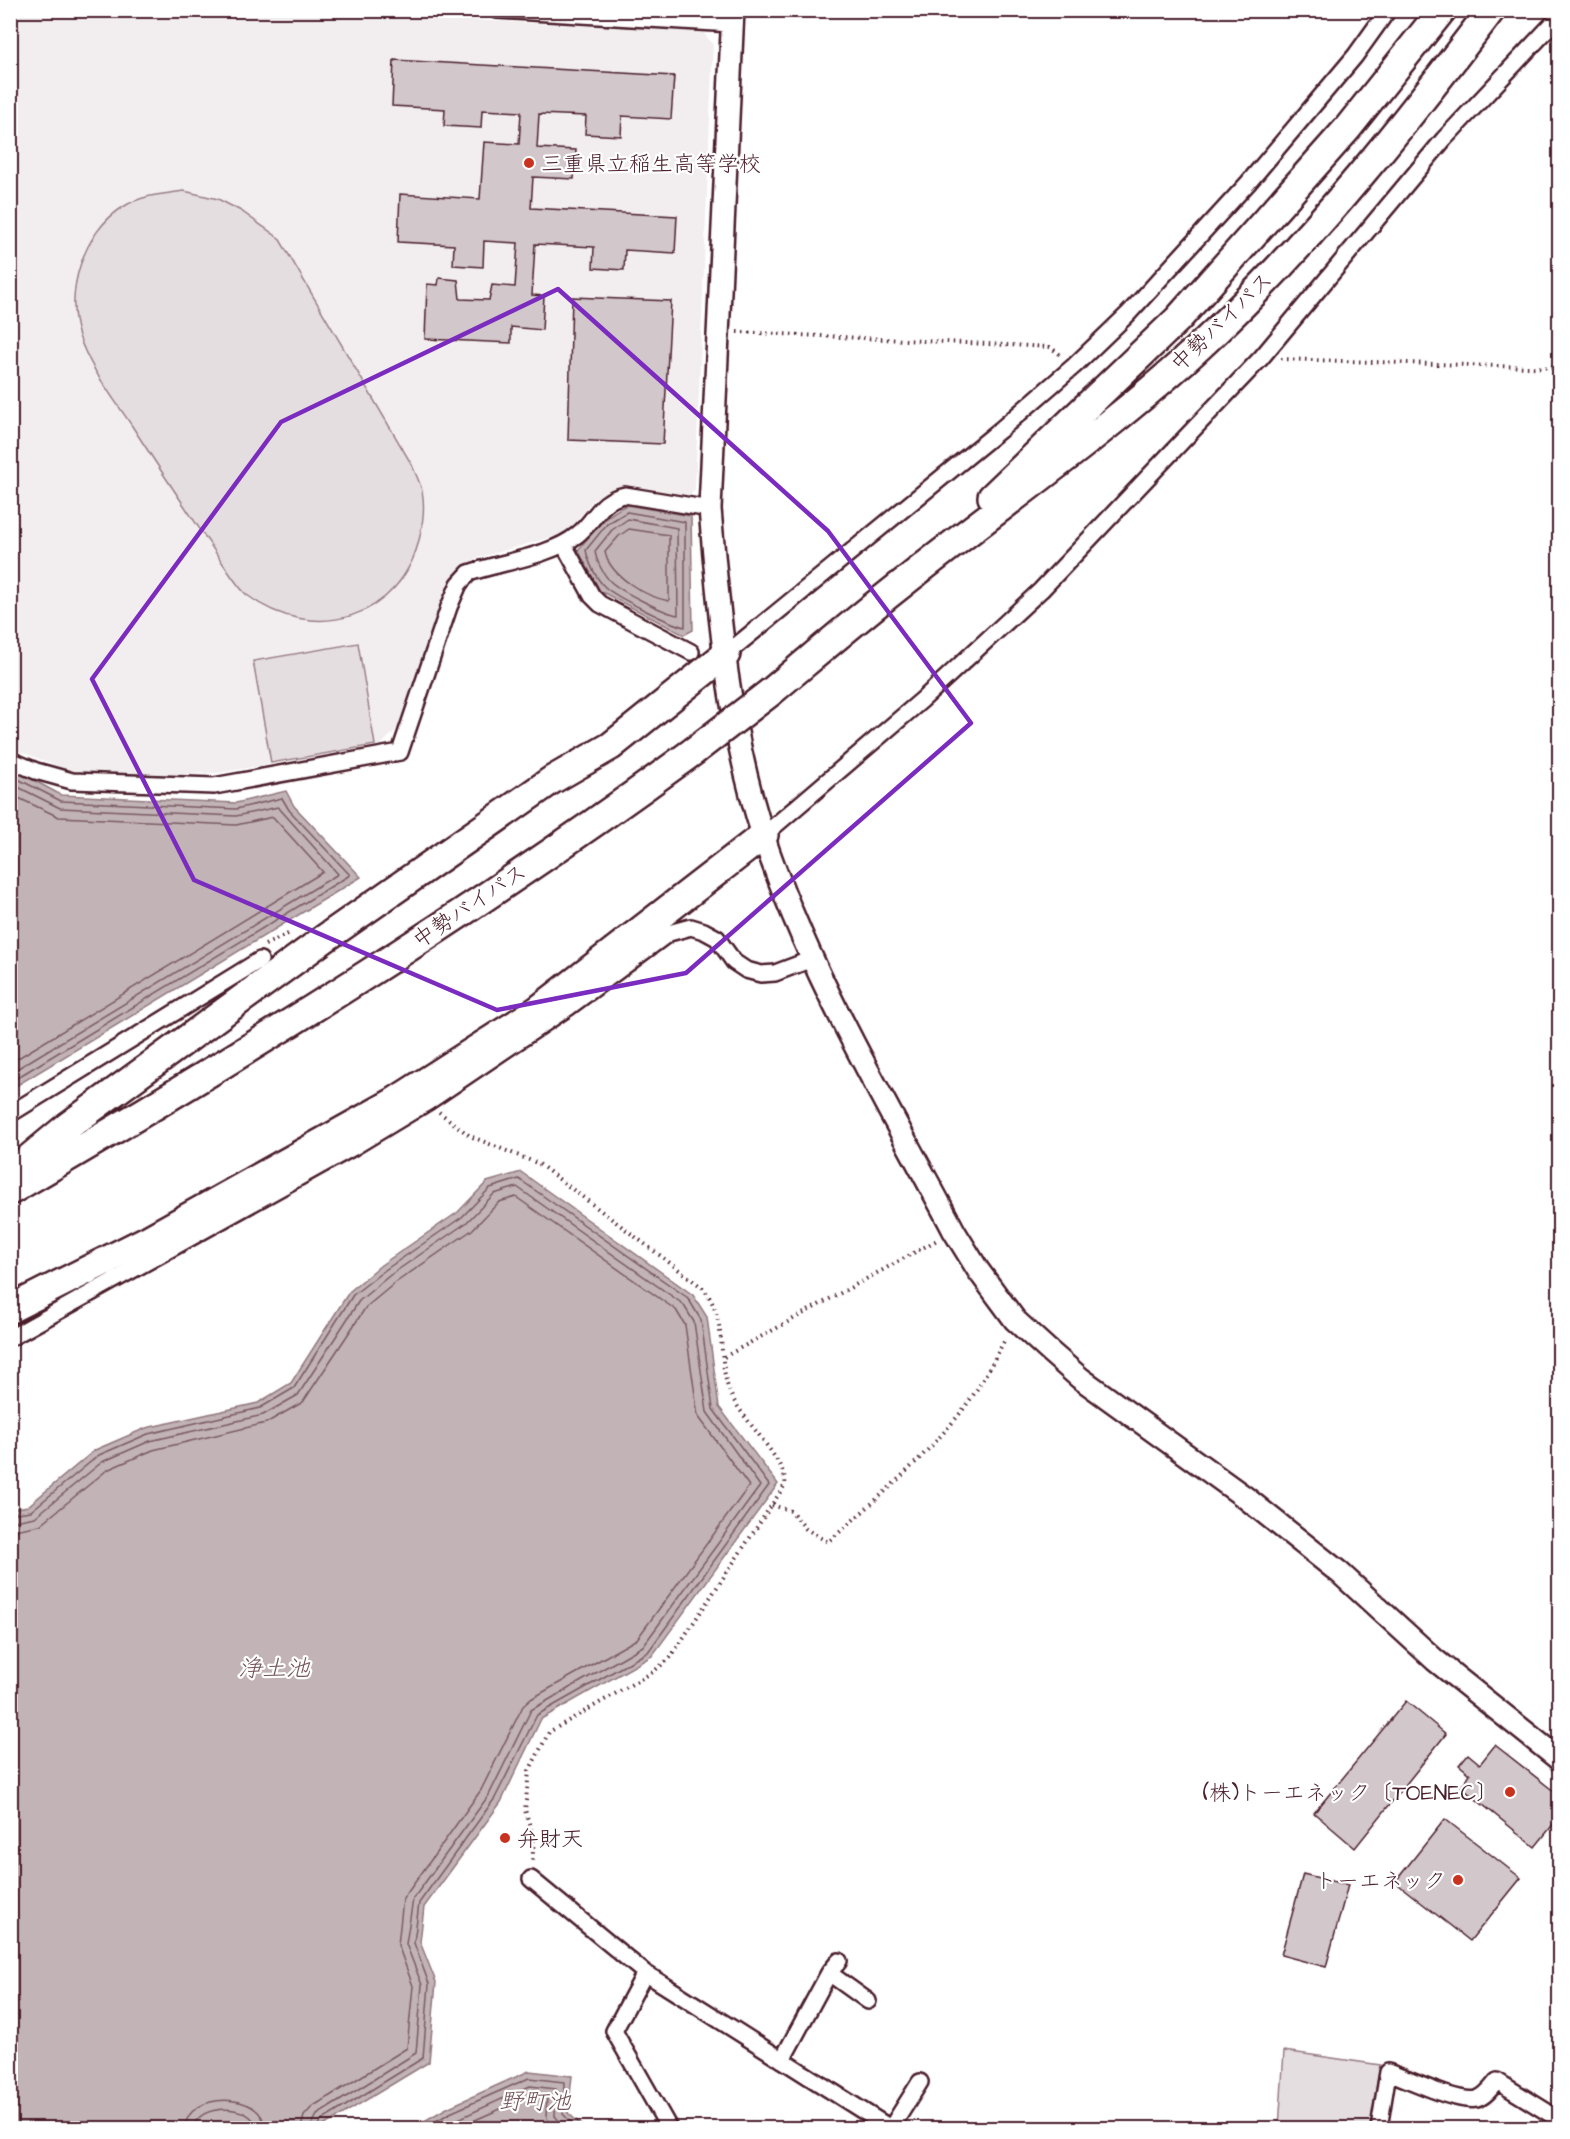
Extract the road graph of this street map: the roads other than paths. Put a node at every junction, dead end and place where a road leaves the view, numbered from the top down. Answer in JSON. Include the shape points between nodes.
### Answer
{"nodes":[{"id":1,"x":497,"y":10,"type":"edge"},
{"id":2,"x":1388,"y":10,"type":"edge"},
{"id":3,"x":1442,"y":10,"type":"edge"},
{"id":4,"x":1491,"y":10,"type":"edge"},
{"id":5,"x":1560,"y":16,"type":"edge"},
{"id":6,"x":733,"y":17,"type":"edge"},
{"id":7,"x":710,"y":509,"type":"junction"},
{"id":8,"x":564,"y":544,"type":"junction"},
{"id":9,"x":902,"y":583,"type":"junction"},
{"id":10,"x":691,"y":652,"type":"dead end"},
{"id":11,"x":726,"y":654,"type":"junction"},
{"id":12,"x":10,"y":760,"type":"edge"},
{"id":13,"x":764,"y":835,"type":"junction"},
{"id":14,"x":812,"y":958,"type":"junction"},
{"id":15,"x":260,"y":960,"type":"dead end"},
{"id":16,"x":10,"y":1114,"type":"edge"},
{"id":17,"x":10,"y":1174,"type":"edge"},
{"id":18,"x":10,"y":1191,"type":"edge"},
{"id":19,"x":10,"y":1309,"type":"edge"},
{"id":20,"x":10,"y":1338,"type":"edge"},
{"id":21,"x":1560,"y":1760,"type":"edge"},
{"id":22,"x":531,"y":1879,"type":"road end"},
{"id":23,"x":645,"y":1973,"type":"junction"},
{"id":24,"x":868,"y":2001,"type":"dead end"},
{"id":25,"x":782,"y":2060,"type":"junction"},
{"id":26,"x":920,"y":2082,"type":"dead end"},
{"id":27,"x":1560,"y":2120,"type":"edge"},
{"id":28,"x":669,"y":2128,"type":"edge"},
{"id":29,"x":891,"y":2128,"type":"edge"},
{"id":30,"x":1379,"y":2128,"type":"edge"}],
"edges":[{"from":1,"to":6,"type":"street"},
{"from":2,"to":11,"type":"street","via":[[1355,56],[1248,183],[1128,314],[1074,366]]},
{"from":3,"to":9,"type":"highway","name":"中勢バイパス","via":[[1347,129],[1178,319]]},
{"from":4,"to":9,"type":"highway","name":"中勢バイパス","via":[[1381,151],[1218,330],[1102,430]]},
{"from":5,"to":13,"type":"street","via":[[1444,139],[1261,358],[1041,590],[922,700]]},
{"from":6,"to":7,"type":"street"},
{"from":7,"to":8,"type":"street","via":[[626,495],[614,497],[600,506],[580,533]]},
{"from":7,"to":11,"type":"street"},
{"from":8,"to":10,"type":"street","via":[[600,604]]},
{"from":8,"to":12,"type":"street","via":[[469,573],[459,584],[400,752],[214,786],[72,780]]},
{"from":9,"to":18,"type":"highway","name":"中勢バイパス","bridge":true,"via":[[772,692],[600,818],[369,972]]},
{"from":11,"to":13,"type":"street","via":[[741,755]]},
{"from":11,"to":17,"type":"highway","via":[[611,746],[552,780],[324,939],[68,1126]]},
{"from":13,"to":14,"type":"street"},
{"from":13,"to":19,"type":"highway","via":[[538,1010],[394,1102],[149,1239]]},
{"from":14,"to":20,"type":"street","via":[[775,973],[761,974],[734,962],[717,938],[704,931],[691,927],[669,933],[428,1102]]},
{"from":14,"to":21,"type":"street","via":[[954,1231],[1016,1320],[1080,1378],[1246,1498],[1340,1573],[1435,1660]]},
{"from":15,"to":16,"type":"street"},
{"from":22,"to":23,"type":"street"},
{"from":23,"to":25,"type":"street"},
{"from":23,"to":28,"type":"street","via":[[614,2031]]},
{"from":24,"to":25,"type":"street","via":[[834,1967]]},
{"from":25,"to":29,"type":"street"},
{"from":26,"to":29,"type":"street"},
{"from":27,"to":30,"type":"street","via":[[1497,2080],[1475,2099],[1388,2072]]}]}
